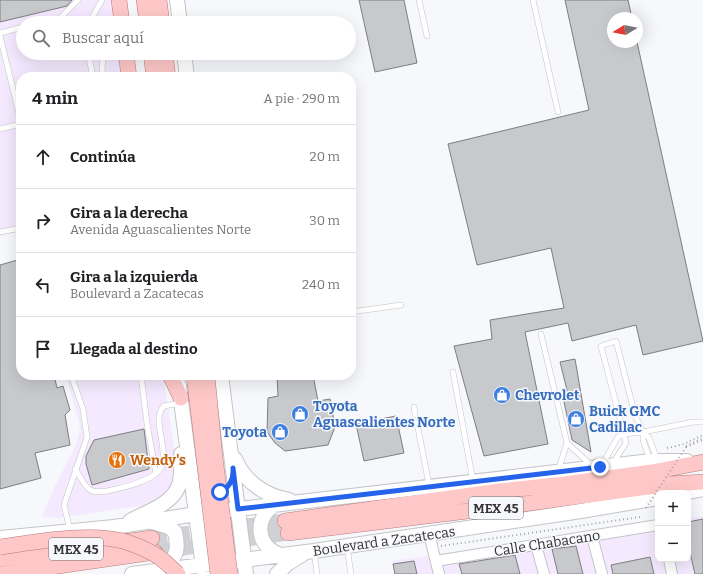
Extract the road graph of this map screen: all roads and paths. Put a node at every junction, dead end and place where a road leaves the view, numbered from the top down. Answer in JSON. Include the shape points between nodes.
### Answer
{"nodes":[{"id":1,"x":78,"y":0,"type":"edge"},
{"id":2,"x":102,"y":0,"type":"edge"},
{"id":3,"x":119,"y":0,"type":"edge"},
{"id":4,"x":125,"y":0,"type":"edge"},
{"id":5,"x":144,"y":0,"type":"edge"},
{"id":6,"x":160,"y":0,"type":"edge"},
{"id":7,"x":177,"y":0,"type":"edge"},
{"id":8,"x":419,"y":0,"type":"edge"},
{"id":9,"x":533,"y":0,"type":"edge"},
{"id":10,"x":62,"y":16,"type":"edge"},
{"id":11,"x":93,"y":16,"type":"edge"},
{"id":12,"x":121,"y":16,"type":"edge"},
{"id":13,"x":127,"y":16,"type":"edge"},
{"id":14,"x":146,"y":16,"type":"edge"},
{"id":15,"x":161,"y":16,"type":"edge"},
{"id":16,"x":179,"y":16,"type":"edge"},
{"id":17,"x":16,"y":29,"type":"edge"},
{"id":18,"x":0,"y":34,"type":"edge"},
{"id":19,"x":427,"y":36,"type":"dead end"},
{"id":20,"x":89,"y":60,"type":"edge"},
{"id":21,"x":103,"y":60,"type":"edge"},
{"id":22,"x":121,"y":60,"type":"edge"},
{"id":23,"x":127,"y":60,"type":"edge"},
{"id":24,"x":133,"y":60,"type":"edge"},
{"id":25,"x":152,"y":60,"type":"edge"},
{"id":26,"x":166,"y":60,"type":"edge"},
{"id":27,"x":185,"y":60,"type":"edge"},
{"id":28,"x":92,"y":72,"type":"edge"},
{"id":29,"x":102,"y":72,"type":"edge"},
{"id":30,"x":128,"y":72,"type":"edge"},
{"id":31,"x":130,"y":72,"type":"edge"},
{"id":32,"x":134,"y":72,"type":"edge"},
{"id":33,"x":153,"y":72,"type":"edge"},
{"id":34,"x":167,"y":72,"type":"edge"},
{"id":35,"x":186,"y":72,"type":"edge"},
{"id":36,"x":16,"y":102,"type":"edge"},
{"id":37,"x":558,"y":112,"type":"dead end"},
{"id":38,"x":16,"y":124,"type":"edge"},
{"id":39,"x":0,"y":129,"type":"edge"},
{"id":40,"x":16,"y":229,"type":"edge"},
{"id":41,"x":0,"y":232,"type":"edge"},
{"id":42,"x":401,"y":305,"type":"dead end"},
{"id":43,"x":356,"y":311,"type":"edge"},
{"id":44,"x":541,"y":334,"type":"dead end"},
{"id":45,"x":453,"y":372,"type":"dead end"},
{"id":46,"x":73,"y":380,"type":"edge"},
{"id":47,"x":142,"y":380,"type":"edge"},
{"id":48,"x":172,"y":380,"type":"edge"},
{"id":49,"x":179,"y":380,"type":"edge"},
{"id":50,"x":195,"y":380,"type":"edge"},
{"id":51,"x":207,"y":380,"type":"edge"},
{"id":52,"x":222,"y":380,"type":"edge"},
{"id":53,"x":181,"y":400,"type":"junction"},
{"id":54,"x":414,"y":407,"type":"dead end"},
{"id":55,"x":415,"y":415,"type":"dead end"},
{"id":56,"x":703,"y":422,"type":"edge"},
{"id":57,"x":417,"y":423,"type":"dead end"},
{"id":58,"x":185,"y":430,"type":"junction"},
{"id":59,"x":643,"y":432,"type":"junction"},
{"id":60,"x":624,"y":434,"type":"junction"},
{"id":61,"x":703,"y":437,"type":"edge"},
{"id":62,"x":567,"y":443,"type":"junction"},
{"id":63,"x":684,"y":444,"type":"dead end"},
{"id":64,"x":231,"y":447,"type":"junction"},
{"id":65,"x":654,"y":461,"type":"junction"},
{"id":66,"x":703,"y":462,"type":"edge"},
{"id":67,"x":602,"y":467,"type":"junction"},
{"id":68,"x":233,"y":468,"type":"junction"},
{"id":69,"x":75,"y":469,"type":"junction"},
{"id":70,"x":558,"y":472,"type":"junction"},
{"id":71,"x":156,"y":474,"type":"junction"},
{"id":72,"x":191,"y":474,"type":"junction"},
{"id":73,"x":473,"y":482,"type":"junction"},
{"id":74,"x":703,"y":482,"type":"edge"},
{"id":75,"x":429,"y":487,"type":"junction"},
{"id":76,"x":703,"y":489,"type":"edge"},
{"id":77,"x":691,"y":492,"type":"edge"},
{"id":78,"x":655,"y":499,"type":"edge"},
{"id":79,"x":305,"y":501,"type":"junction"},
{"id":80,"x":274,"y":505,"type":"junction"},
{"id":81,"x":646,"y":508,"type":"dead end"},
{"id":82,"x":238,"y":509,"type":"junction"},
{"id":83,"x":196,"y":514,"type":"junction"},
{"id":84,"x":645,"y":516,"type":"dead end"},
{"id":85,"x":151,"y":521,"type":"junction"},
{"id":86,"x":655,"y":526,"type":"edge"},
{"id":87,"x":114,"y":527,"type":"junction"},
{"id":88,"x":70,"y":530,"type":"junction"},
{"id":89,"x":592,"y":536,"type":"junction"},
{"id":90,"x":0,"y":538,"type":"edge"},
{"id":91,"x":536,"y":545,"type":"junction"},
{"id":92,"x":347,"y":546,"type":"junction"},
{"id":93,"x":0,"y":547,"type":"edge"},
{"id":94,"x":433,"y":550,"type":"junction"},
{"id":95,"x":310,"y":552,"type":"junction"},
{"id":96,"x":281,"y":555,"type":"junction"},
{"id":97,"x":0,"y":559,"type":"edge"},
{"id":98,"x":245,"y":559,"type":"junction"},
{"id":99,"x":670,"y":562,"type":"edge"},
{"id":100,"x":164,"y":569,"type":"junction"},
{"id":101,"x":204,"y":569,"type":"edge"},
{"id":102,"x":3,"y":574,"type":"edge"},
{"id":103,"x":132,"y":574,"type":"edge"},
{"id":104,"x":178,"y":574,"type":"edge"},
{"id":105,"x":218,"y":574,"type":"edge"},
{"id":106,"x":230,"y":574,"type":"edge"},
{"id":107,"x":246,"y":574,"type":"edge"},
{"id":108,"x":277,"y":574,"type":"edge"},
{"id":109,"x":317,"y":574,"type":"edge"},
{"id":110,"x":351,"y":574,"type":"edge"},
{"id":111,"x":439,"y":574,"type":"edge"},
{"id":112,"x":544,"y":574,"type":"edge"},
{"id":113,"x":602,"y":574,"type":"edge"},
{"id":114,"x":672,"y":574,"type":"edge"}],
"edges":[{"from":1,"to":10,"type":"lane"},
{"from":2,"to":11,"type":"lane"},
{"from":3,"to":12,"type":"main road"},
{"from":4,"to":13,"type":"main road"},
{"from":5,"to":14,"type":"main road"},
{"from":6,"to":15,"type":"main road"},
{"from":7,"to":16,"type":"main road"},
{"from":8,"to":19,"type":"lane"},
{"from":9,"to":37,"type":"lane"},
{"from":17,"to":18,"type":"lane"},
{"from":18,"to":36,"type":"lane"},
{"from":20,"to":28,"type":"lane"},
{"from":21,"to":29,"type":"lane"},
{"from":22,"to":31,"type":"lane"},
{"from":23,"to":30,"type":"main road","bridge":true},
{"from":24,"to":32,"type":"main road"},
{"from":25,"to":33,"type":"main road"},
{"from":26,"to":34,"type":"main road"},
{"from":27,"to":35,"type":"main road"},
{"from":38,"to":39,"type":"lane"},
{"from":40,"to":41,"type":"lane"},
{"from":42,"to":43,"type":"lane"},
{"from":44,"to":62,"type":"lane"},
{"from":45,"to":73,"type":"lane"},
{"from":46,"to":69,"type":"lane","via":[[83,409],[87,438]]},
{"from":47,"to":71,"type":"lane"},
{"from":48,"to":53,"type":"main road"},
{"from":49,"to":53,"type":"main road"},
{"from":50,"to":105,"type":"main road","bridge":true},
{"from":51,"to":106,"type":"main road","bridge":true},
{"from":52,"to":64,"type":"main road"},
{"from":53,"to":58,"type":"main road"},
{"from":53,"to":71,"type":"lane","via":[[164,406],[159,412],[163,455],[162,466]]},
{"from":54,"to":55,"type":"lane"},
{"from":56,"to":59,"type":"lane"},
{"from":57,"to":75,"type":"lane"},
{"from":58,"to":72,"type":"main road"},
{"from":58,"to":87,"type":"main road","via":[[181,441],[181,472],[174,493],[160,505]]},
{"from":59,"to":60,"type":"lane"},
{"from":59,"to":60,"type":"lane","via":[[635,415],[616,341],[601,346]]},
{"from":59,"to":65,"type":"lane","via":[[643,440]]},
{"from":60,"to":67,"type":"lane","via":[[618,437]]},
{"from":60,"to":67,"type":"lane","via":[[626,443]]},
{"from":61,"to":61,"type":"path","via":[[686,446],[684,443]]},
{"from":61,"to":63,"type":"path"},
{"from":61,"to":81,"type":"path","bridge":true,"via":[[686,447]]},
{"from":62,"to":67,"type":"lane"},
{"from":62,"to":70,"type":"lane"},
{"from":64,"to":68,"type":"main road"},
{"from":64,"to":79,"type":"main road","via":[[240,470],[260,489],[277,498]]},
{"from":65,"to":66,"type":"main road","name":"Boulevard a Zacatecas","number":"MEX 45"},
{"from":65,"to":67,"type":"main road","name":"Boulevard a Zacatecas","number":"MEX 45"},
{"from":66,"to":74,"type":"main road","name":"Boulevard a Zacatecas","number":"MEX 45","via":[[652,472],[492,492],[287,527],[508,506],[670,484]]},
{"from":67,"to":70,"type":"main road","name":"Boulevard a Zacatecas","number":"MEX 45"},
{"from":68,"to":72,"type":"main road","via":[[233,478],[228,486],[216,493],[206,492],[197,487]]},
{"from":68,"to":82,"type":"main road"},
{"from":69,"to":71,"type":"lane","via":[[89,489],[96,493],[140,482]]},
{"from":69,"to":88,"type":"lane","via":[[64,505]]},
{"from":70,"to":73,"type":"main road","name":"Boulevard a Zacatecas","number":"MEX 45"},
{"from":72,"to":83,"type":"main road"},
{"from":73,"to":75,"type":"main road","name":"Boulevard a Zacatecas","number":"MEX 45"},
{"from":75,"to":79,"type":"main road","name":"Boulevard a Zacatecas","number":"MEX 45"},
{"from":76,"to":77,"type":"main road"},
{"from":78,"to":94,"type":"main road","name":"Boulevard a Zacatecas","number":"MEX 45","via":[[606,507]]},
{"from":79,"to":80,"type":"main road","name":"Boulevard a Zacatecas","number":"MEX 45"},
{"from":80,"to":82,"type":"main road","name":"Boulevard a Zacatecas","number":"MEX 45"},
{"from":80,"to":96,"type":"main road","via":[[265,514],[260,532],[270,550]]},
{"from":82,"to":83,"type":"main road","name":"Boulevard a Zacatecas","number":"MEX 45"},
{"from":82,"to":98,"type":"main road"},
{"from":83,"to":85,"type":"main road","name":"Boulevard a Zacatecas","number":"MEX 45"},
{"from":83,"to":101,"type":"main road"},
{"from":84,"to":94,"type":"path"},
{"from":85,"to":87,"type":"main road","name":"Boulevard a Zacatecas","number":"MEX 45"},
{"from":85,"to":100,"type":"main road","via":[[169,527],[175,532],[177,550],[174,558]]},
{"from":86,"to":89,"type":"street","name":"Calle Chabacano"},
{"from":87,"to":88,"type":"main road","name":"Boulevard a Zacatecas","number":"MEX 45"},
{"from":88,"to":90,"type":"main road","name":"Boulevard a Zacatecas","number":"MEX 45"},
{"from":89,"to":91,"type":"street","name":"Calle Chabacano"},
{"from":89,"to":113,"type":"street"},
{"from":91,"to":94,"type":"street","name":"Calle Chabacano"},
{"from":91,"to":112,"type":"street"},
{"from":92,"to":94,"type":"main road","name":"Boulevard a Zacatecas","number":"MEX 45"},
{"from":92,"to":95,"type":"main road","name":"Boulevard a Zacatecas","number":"MEX 45"},
{"from":92,"to":110,"type":"lane"},
{"from":93,"to":104,"type":"main road","bridge":true,"via":[[44,541],[106,538],[124,541],[153,553]]},
{"from":94,"to":111,"type":"street"},
{"from":95,"to":96,"type":"main road","name":"Boulevard a Zacatecas","number":"MEX 45"},
{"from":95,"to":108,"type":"main road","via":[[287,564]]},
{"from":95,"to":109,"type":"lane"},
{"from":96,"to":98,"type":"main road","name":"Boulevard a Zacatecas","number":"MEX 45"},
{"from":97,"to":102,"type":"main road","number":"MEX 45","via":[[154,545]]},
{"from":98,"to":101,"type":"main road","name":"Boulevard a Zacatecas","number":"MEX 45"},
{"from":98,"to":107,"type":"main road"},
{"from":99,"to":114,"type":"street"},
{"from":100,"to":101,"type":"main road","name":"Boulevard a Zacatecas","number":"MEX 45"},
{"from":100,"to":103,"type":"main road","name":"Boulevard a Zacatecas","number":"MEX 45"}]}
